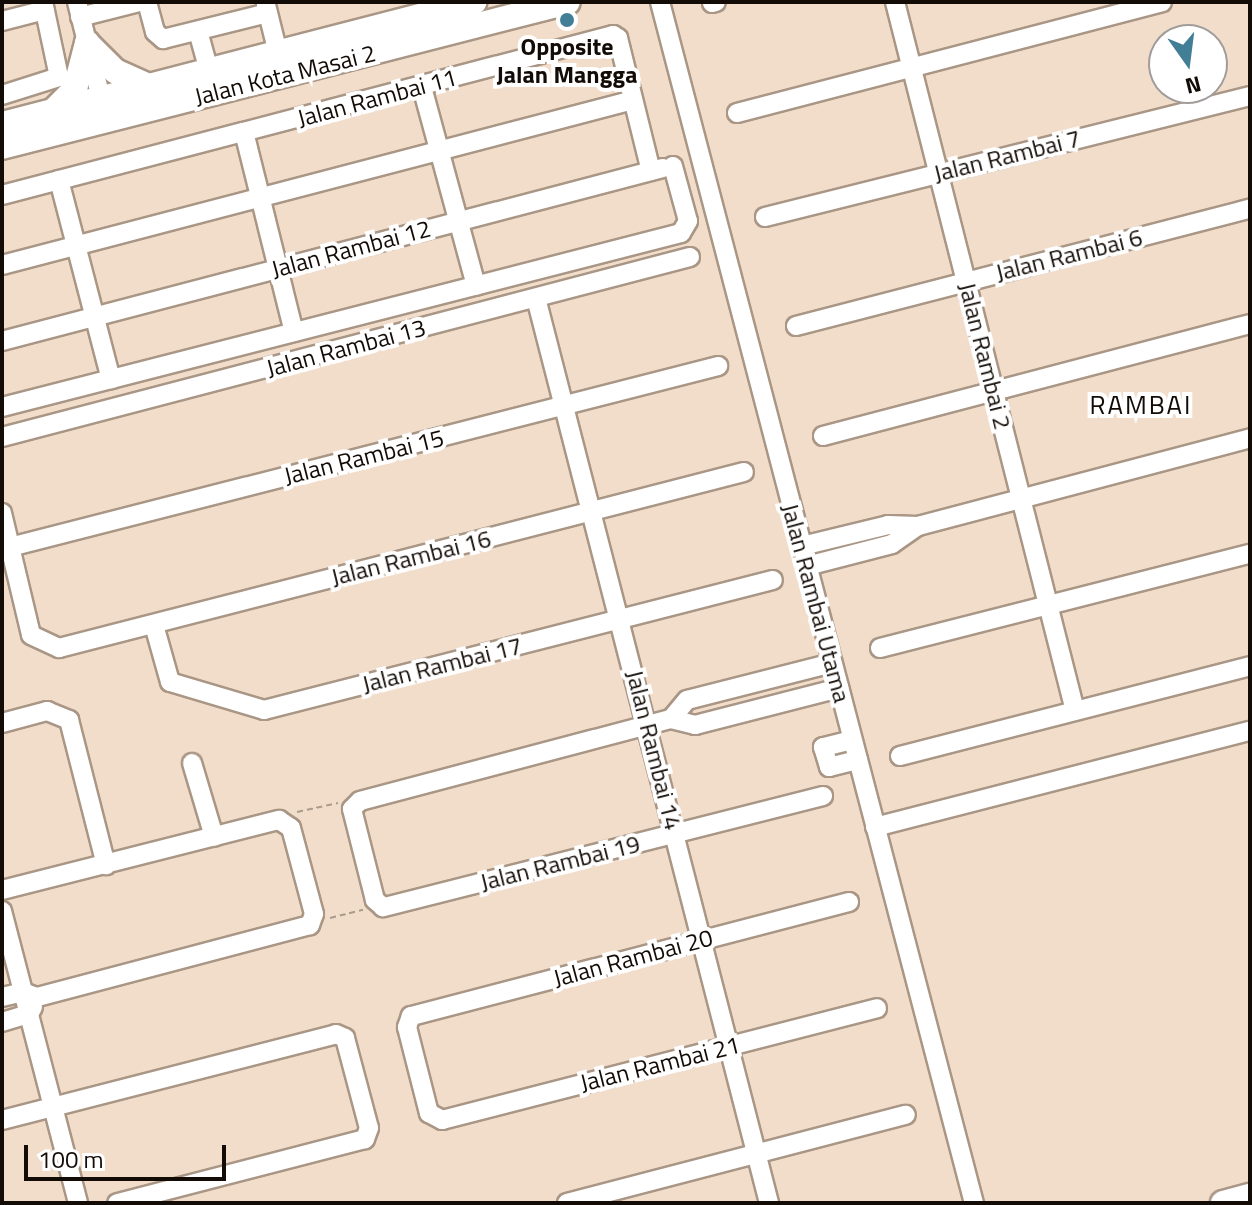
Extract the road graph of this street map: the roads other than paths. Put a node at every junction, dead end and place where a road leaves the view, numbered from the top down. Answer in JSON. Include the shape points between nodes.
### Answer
{"nodes":[{"id":1,"x":139,"y":2,"type":"edge"},
{"id":2,"x":147,"y":2,"type":"edge"},
{"id":3,"x":475,"y":2,"type":"edge"},
{"id":4,"x":568,"y":2,"type":"edge"},
{"id":5,"x":660,"y":2,"type":"edge"},
{"id":6,"x":895,"y":2,"type":"edge"},
{"id":7,"x":1162,"y":2,"type":"edge"},
{"id":8,"x":44,"y":6,"type":"edge"},
{"id":9,"x":435,"y":7,"type":"edge"},
{"id":10,"x":267,"y":8,"type":"edge"},
{"id":11,"x":78,"y":9,"type":"edge"},
{"id":12,"x":2,"y":21,"type":"edge"},
{"id":13,"x":198,"y":31,"type":"junction"},
{"id":14,"x":87,"y":43,"type":"junction"},
{"id":15,"x":278,"y":53,"type":"junction"},
{"id":16,"x":912,"y":67,"type":"junction"},
{"id":17,"x":209,"y":71,"type":"junction"},
{"id":18,"x":148,"y":86,"type":"junction"},
{"id":19,"x":422,"y":87,"type":"junction"},
{"id":20,"x":2,"y":95,"type":"edge"},
{"id":21,"x":1250,"y":96,"type":"edge"},
{"id":22,"x":633,"y":100,"type":"junction"},
{"id":23,"x":104,"y":109,"type":"junction"},
{"id":24,"x":52,"y":111,"type":"junction"},
{"id":25,"x":737,"y":113,"type":"dead end"},
{"id":26,"x":2,"y":124,"type":"edge"},
{"id":27,"x":244,"y":132,"type":"junction"},
{"id":28,"x":2,"y":147,"type":"edge"},
{"id":29,"x":438,"y":150,"type":"junction"},
{"id":30,"x":700,"y":158,"type":"junction"},
{"id":31,"x":673,"y":166,"type":"junction"},
{"id":32,"x":651,"y":171,"type":"junction"},
{"id":33,"x":939,"y":173,"type":"junction"},
{"id":34,"x":59,"y":180,"type":"junction"},
{"id":35,"x":2,"y":195,"type":"edge"},
{"id":36,"x":260,"y":197,"type":"junction"},
{"id":37,"x":1250,"y":209,"type":"edge"},
{"id":38,"x":765,"y":217,"type":"dead end"},
{"id":39,"x":457,"y":222,"type":"junction"},
{"id":40,"x":77,"y":245,"type":"junction"},
{"id":41,"x":690,"y":257,"type":"dead end"},
{"id":42,"x":2,"y":265,"type":"edge"},
{"id":43,"x":278,"y":269,"type":"junction"},
{"id":44,"x":966,"y":282,"type":"junction"},
{"id":45,"x":476,"y":286,"type":"junction"},
{"id":46,"x":536,"y":298,"type":"junction"},
{"id":47,"x":95,"y":316,"type":"junction"},
{"id":48,"x":1250,"y":324,"type":"edge"},
{"id":49,"x":796,"y":326,"type":"dead end"},
{"id":50,"x":294,"y":332,"type":"junction"},
{"id":51,"x":2,"y":341,"type":"edge"},
{"id":52,"x":718,"y":366,"type":"dead end"},
{"id":53,"x":111,"y":379,"type":"junction"},
{"id":54,"x":994,"y":392,"type":"junction"},
{"id":55,"x":565,"y":405,"type":"junction"},
{"id":56,"x":2,"y":407,"type":"edge"},
{"id":57,"x":823,"y":436,"type":"dead end"},
{"id":58,"x":2,"y":437,"type":"edge"},
{"id":59,"x":1250,"y":438,"type":"edge"},
{"id":60,"x":744,"y":472,"type":"dead end"},
{"id":61,"x":1021,"y":499,"type":"junction"},
{"id":62,"x":593,"y":512,"type":"junction"},
{"id":63,"x":2,"y":513,"type":"edge"},
{"id":64,"x":918,"y":526,"type":"junction"},
{"id":65,"x":802,"y":546,"type":"junction"},
{"id":66,"x":10,"y":547,"type":"junction"},
{"id":67,"x":1250,"y":554,"type":"edge"},
{"id":68,"x":807,"y":566,"type":"junction"},
{"id":69,"x":773,"y":580,"type":"dead end"},
{"id":70,"x":1048,"y":605,"type":"junction"},
{"id":71,"x":622,"y":619,"type":"junction"},
{"id":72,"x":154,"y":625,"type":"junction"},
{"id":73,"x":880,"y":648,"type":"dead end"},
{"id":74,"x":832,"y":663,"type":"junction"},
{"id":75,"x":1250,"y":666,"type":"edge"},
{"id":76,"x":839,"y":688,"type":"junction"},
{"id":77,"x":729,"y":689,"type":"junction"},
{"id":78,"x":1075,"y":711,"type":"junction"},
{"id":79,"x":735,"y":715,"type":"junction"},
{"id":80,"x":671,"y":719,"type":"junction"},
{"id":81,"x":2,"y":723,"type":"edge"},
{"id":82,"x":649,"y":725,"type":"junction"},
{"id":83,"x":1250,"y":731,"type":"edge"},
{"id":84,"x":852,"y":740,"type":"junction"},
{"id":85,"x":900,"y":756,"type":"dead end"},
{"id":86,"x":858,"y":760,"type":"junction"},
{"id":87,"x":192,"y":763,"type":"dead end"},
{"id":88,"x":823,"y":796,"type":"dead end"},
{"id":89,"x":875,"y":827,"type":"junction"},
{"id":90,"x":675,"y":834,"type":"junction"},
{"id":91,"x":214,"y":837,"type":"junction"},
{"id":92,"x":106,"y":865,"type":"junction"},
{"id":93,"x":2,"y":890,"type":"edge"},
{"id":94,"x":849,"y":902,"type":"dead end"},
{"id":95,"x":2,"y":911,"type":"edge"},
{"id":96,"x":702,"y":940,"type":"junction"},
{"id":97,"x":30,"y":994,"type":"junction"},
{"id":98,"x":2,"y":997,"type":"edge"},
{"id":99,"x":877,"y":1008,"type":"dead end"},
{"id":100,"x":29,"y":1014,"type":"junction"},
{"id":101,"x":2,"y":1022,"type":"edge"},
{"id":102,"x":729,"y":1047,"type":"junction"},
{"id":103,"x":53,"y":1106,"type":"junction"},
{"id":104,"x":906,"y":1115,"type":"dead end"},
{"id":105,"x":2,"y":1120,"type":"edge"},
{"id":106,"x":443,"y":1120,"type":"joint"},
{"id":107,"x":756,"y":1153,"type":"junction"},
{"id":108,"x":1250,"y":1196,"type":"edge"},
{"id":109,"x":78,"y":1203,"type":"edge"},
{"id":110,"x":117,"y":1203,"type":"edge"},
{"id":111,"x":567,"y":1203,"type":"edge"},
{"id":112,"x":769,"y":1203,"type":"edge"},
{"id":113,"x":974,"y":1203,"type":"edge"},
{"id":114,"x":1223,"y":1203,"type":"edge"}],
"edges":[{"from":1,"to":11,"type":"street"},
{"from":2,"to":13,"type":"street","via":[[159,38]]},
{"from":3,"to":9,"type":"main road","name":"Jalan Kota Masai 2"},
{"from":4,"to":23,"type":"main road","name":"Jalan Kota Masai 2"},
{"from":5,"to":30,"type":"street","name":"Jalan Rambai Utama"},
{"from":6,"to":16,"type":"street","name":"Jalan Rambai 2"},
{"from":7,"to":16,"type":"street"},
{"from":8,"to":12,"type":"street"},
{"from":8,"to":20,"type":"street","via":[[59,66],[56,80]]},
{"from":9,"to":15,"type":"main road","name":"Jalan Kota Masai 2"},
{"from":10,"to":13,"type":"street"},
{"from":10,"to":15,"type":"street"},
{"from":11,"to":14,"type":"street"},
{"from":13,"to":17,"type":"street"},
{"from":14,"to":18,"type":"main road","via":[[115,71]]},
{"from":14,"to":23,"type":"street"},
{"from":14,"to":24,"type":"main road","via":[[75,89]]},
{"from":15,"to":17,"type":"main road","name":"Jalan Kota Masai 2"},
{"from":16,"to":25,"type":"street"},
{"from":16,"to":33,"type":"street","name":"Jalan Rambai 2"},
{"from":17,"to":18,"type":"main road","name":"Jalan Kota Masai 2"},
{"from":18,"to":23,"type":"main road","name":"Jalan Kota Masai 2"},
{"from":19,"to":22,"type":"street","name":"Jalan Rambai 11","via":[[613,35]]},
{"from":19,"to":27,"type":"street","name":"Jalan Rambai 11"},
{"from":19,"to":29,"type":"street"},
{"from":21,"to":33,"type":"street","name":"Jalan Rambai 7"},
{"from":22,"to":29,"type":"street"},
{"from":22,"to":32,"type":"street","name":"Jalan Rambai 11"},
{"from":23,"to":24,"type":"main road","name":"Jalan Kota Masai 2"},
{"from":23,"to":28,"type":"main road","name":"Jalan Kota Masai 2"},
{"from":24,"to":26,"type":"main road","name":"Jalan Kota Masai 2"},
{"from":27,"to":34,"type":"street","name":"Jalan Rambai 11"},
{"from":27,"to":36,"type":"street"},
{"from":29,"to":36,"type":"street"},
{"from":29,"to":39,"type":"street"},
{"from":30,"to":31,"type":"street","name":"Jalan Rambai 12"},
{"from":30,"to":65,"type":"street","name":"Jalan Rambai Utama"},
{"from":31,"to":32,"type":"street","name":"Jalan Rambai 12"},
{"from":31,"to":45,"type":"street","via":[[688,221],[684,231]]},
{"from":32,"to":39,"type":"street","name":"Jalan Rambai 12"},
{"from":33,"to":38,"type":"street","name":"Jalan Rambai 7"},
{"from":33,"to":44,"type":"street","name":"Jalan Rambai 2"},
{"from":34,"to":35,"type":"street","name":"Jalan Rambai 11"},
{"from":34,"to":40,"type":"street"},
{"from":36,"to":40,"type":"street"},
{"from":36,"to":43,"type":"street"},
{"from":37,"to":44,"type":"street","name":"Jalan Rambai 6"},
{"from":39,"to":43,"type":"street","name":"Jalan Rambai 12"},
{"from":39,"to":45,"type":"street"},
{"from":40,"to":42,"type":"street"},
{"from":40,"to":47,"type":"street"},
{"from":41,"to":46,"type":"street","name":"Jalan Rambai 13"},
{"from":43,"to":47,"type":"street","name":"Jalan Rambai 12"},
{"from":43,"to":50,"type":"street"},
{"from":44,"to":49,"type":"street","name":"Jalan Rambai 6"},
{"from":44,"to":54,"type":"street","name":"Jalan Rambai 2"},
{"from":45,"to":50,"type":"street"},
{"from":46,"to":55,"type":"street","name":"Jalan Rambai 14"},
{"from":46,"to":58,"type":"street","name":"Jalan Rambai 13"},
{"from":47,"to":51,"type":"street","name":"Jalan Rambai 12"},
{"from":47,"to":53,"type":"street"},
{"from":48,"to":54,"type":"street"},
{"from":50,"to":53,"type":"street"},
{"from":52,"to":55,"type":"street","name":"Jalan Rambai 15"},
{"from":53,"to":56,"type":"street"},
{"from":54,"to":57,"type":"street"},
{"from":54,"to":61,"type":"street","name":"Jalan Rambai 2"},
{"from":55,"to":62,"type":"street","name":"Jalan Rambai 14"},
{"from":55,"to":66,"type":"street","name":"Jalan Rambai 15"},
{"from":59,"to":61,"type":"street"},
{"from":60,"to":62,"type":"street","name":"Jalan Rambai 16"},
{"from":61,"to":64,"type":"street"},
{"from":61,"to":70,"type":"street","name":"Jalan Rambai 2"},
{"from":62,"to":71,"type":"street","name":"Jalan Rambai 14"},
{"from":62,"to":72,"type":"street","name":"Jalan Rambai 16"},
{"from":63,"to":66,"type":"street"},
{"from":64,"to":65,"type":"street","via":[[888,525]]},
{"from":64,"to":68,"type":"street","via":[[892,544]]},
{"from":65,"to":68,"type":"street","name":"Jalan Rambai Utama"},
{"from":66,"to":72,"type":"street","name":"Jalan Rambai 16","via":[[32,638],[56,648]]},
{"from":67,"to":70,"type":"street"},
{"from":68,"to":74,"type":"street","name":"Jalan Rambai Utama"},
{"from":69,"to":71,"type":"street","name":"Jalan Rambai 17"},
{"from":70,"to":73,"type":"street"},
{"from":70,"to":78,"type":"street","name":"Jalan Rambai 2"},
{"from":71,"to":72,"type":"street","name":"Jalan Rambai 17","via":[[264,710],[170,682]]},
{"from":71,"to":82,"type":"street","name":"Jalan Rambai 14"},
{"from":74,"to":76,"type":"street","name":"Jalan Rambai Utama"},
{"from":74,"to":77,"type":"street"},
{"from":75,"to":78,"type":"street"},
{"from":76,"to":79,"type":"street"},
{"from":76,"to":84,"type":"street","name":"Jalan Rambai Utama"},
{"from":77,"to":79,"type":"street"},
{"from":77,"to":80,"type":"street","via":[[687,700]]},
{"from":78,"to":85,"type":"street"},
{"from":79,"to":80,"type":"street","via":[[695,725]]},
{"from":80,"to":82,"type":"street"},
{"from":81,"to":92,"type":"street","via":[[47,711],[67,718]]},
{"from":82,"to":90,"type":"street","name":"Jalan Rambai 14"},
{"from":82,"to":90,"type":"street","name":"Jalan Rambai 19","via":[[362,800],[352,809],[356,828],[375,900],[389,906]]},
{"from":83,"to":89,"type":"street"},
{"from":84,"to":86,"type":"street","name":"Jalan Rambai Utama"},
{"from":84,"to":86,"type":"street","via":[[823,747],[829,767]]},
{"from":86,"to":89,"type":"street","name":"Jalan Rambai Utama"},
{"from":87,"to":91,"type":"street"},
{"from":88,"to":90,"type":"street","name":"Jalan Rambai 19"},
{"from":89,"to":113,"type":"street","name":"Jalan Rambai Utama"},
{"from":90,"to":96,"type":"street","name":"Jalan Rambai 14"},
{"from":91,"to":92,"type":"street"},
{"from":91,"to":97,"type":"street","via":[[286,822],[314,914],[310,925]]},
{"from":92,"to":93,"type":"street"},
{"from":94,"to":96,"type":"street","name":"Jalan Rambai 20"},
{"from":95,"to":97,"type":"street"},
{"from":96,"to":102,"type":"street","name":"Jalan Rambai 14"},
{"from":96,"to":106,"type":"street","name":"Jalan Rambai 20","via":[[416,1014],[407,1023],[410,1041],[429,1113]]},
{"from":97,"to":98,"type":"street"},
{"from":97,"to":100,"type":"street"},
{"from":99,"to":102,"type":"street","name":"Jalan Rambai 21"},
{"from":100,"to":101,"type":"street"},
{"from":100,"to":103,"type":"street"},
{"from":102,"to":106,"type":"street","name":"Jalan Rambai 21"},
{"from":102,"to":107,"type":"street","name":"Jalan Rambai 14"},
{"from":103,"to":105,"type":"street"},
{"from":103,"to":109,"type":"street"},
{"from":103,"to":110,"type":"street","via":[[336,1034],[346,1041],[369,1132],[364,1140]]},
{"from":104,"to":107,"type":"street"},
{"from":107,"to":111,"type":"street"},
{"from":107,"to":112,"type":"street","name":"Jalan Rambai 14"},
{"from":108,"to":114,"type":"main road"}]}
